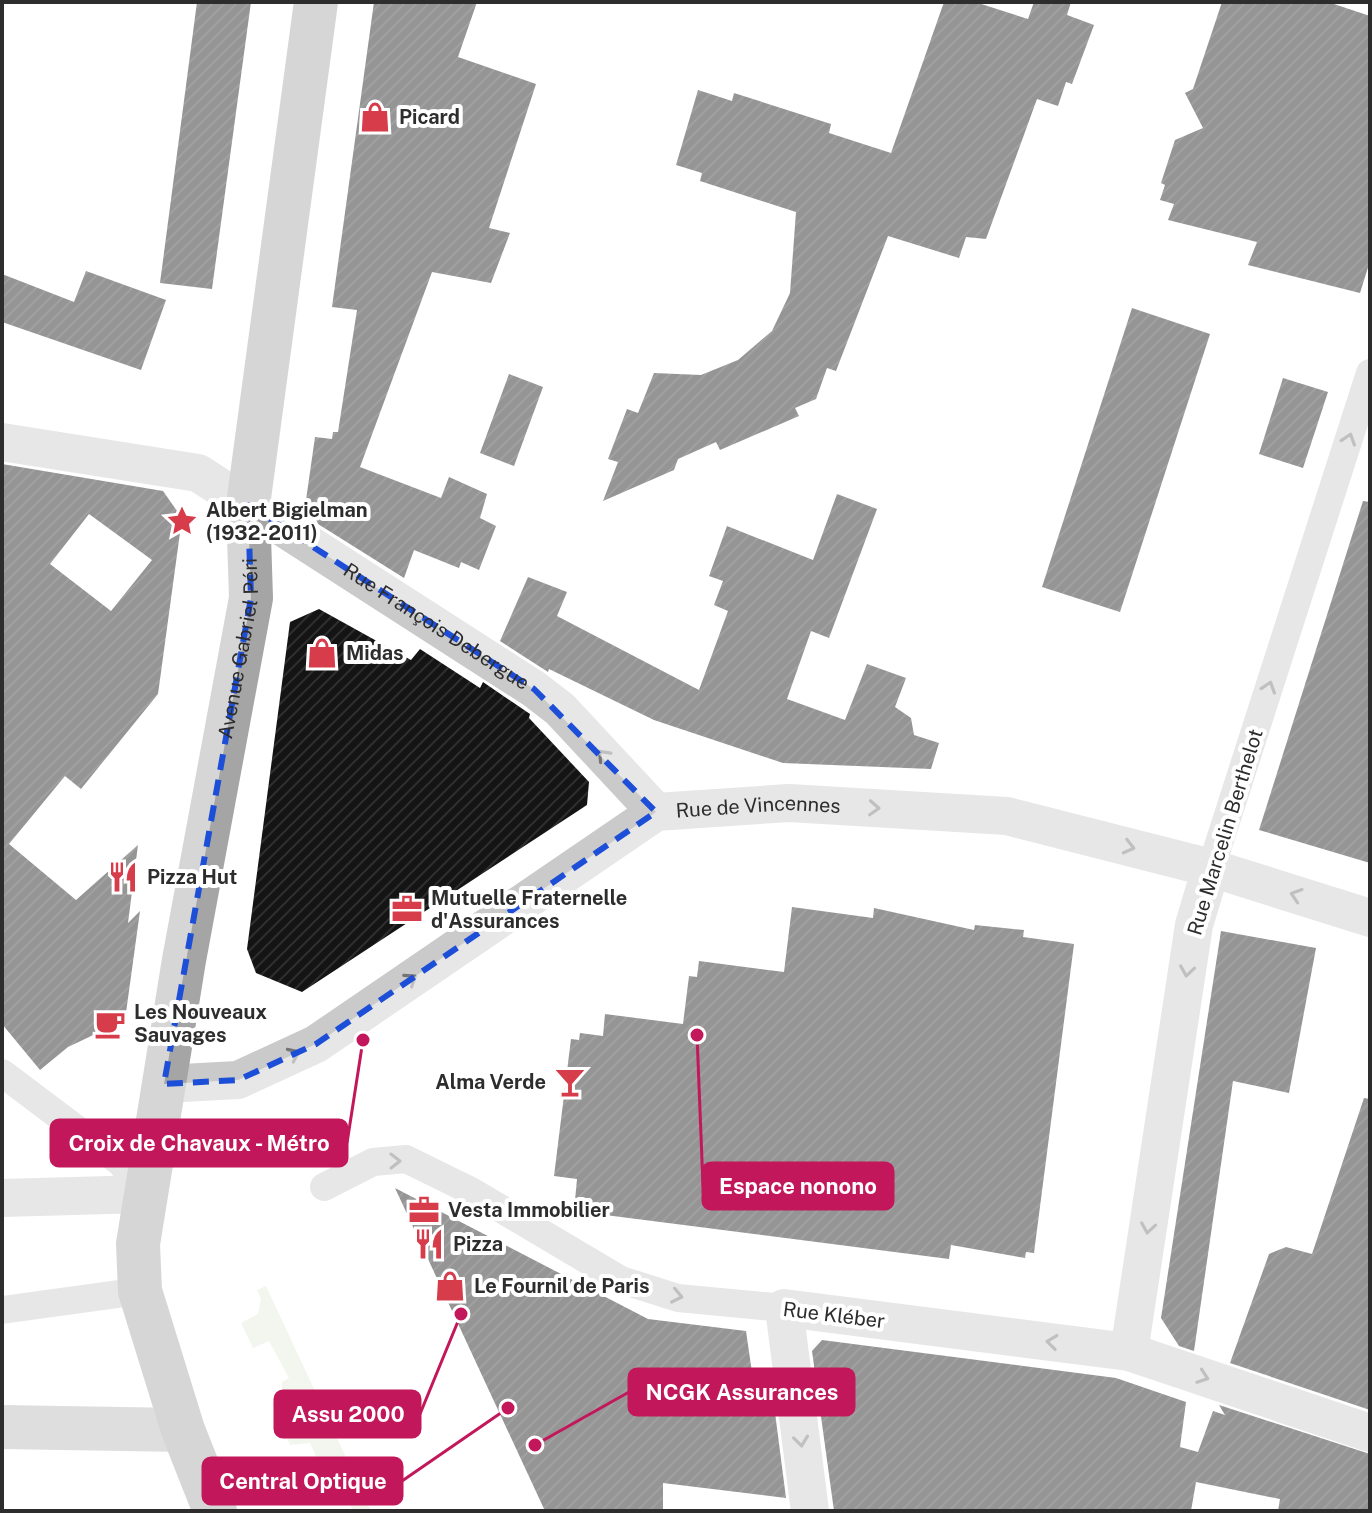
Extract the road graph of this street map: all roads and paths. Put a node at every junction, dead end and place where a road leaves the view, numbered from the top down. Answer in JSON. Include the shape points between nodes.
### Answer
{"nodes":[{"id":1,"x":316,"y":2,"type":"edge"},
{"id":2,"x":1370,"y":373,"type":"edge"},
{"id":3,"x":2,"y":442,"type":"edge"},
{"id":4,"x":248,"y":505,"type":"junction"},
{"id":5,"x":656,"y":812,"type":"junction"},
{"id":6,"x":1211,"y":868,"type":"junction"},
{"id":7,"x":1370,"y":918,"type":"edge"},
{"id":8,"x":2,"y":1073,"type":"edge"},
{"id":9,"x":164,"y":1084,"type":"junction"},
{"id":10,"x":324,"y":1187,"type":"dead end"},
{"id":11,"x":146,"y":1194,"type":"junction"},
{"id":12,"x":2,"y":1198,"type":"edge"},
{"id":13,"x":140,"y":1291,"type":"junction"},
{"id":14,"x":784,"y":1308,"type":"junction"},
{"id":15,"x":2,"y":1310,"type":"edge"},
{"id":16,"x":1129,"y":1352,"type":"junction"},
{"id":17,"x":2,"y":1427,"type":"edge"},
{"id":18,"x":183,"y":1430,"type":"junction"},
{"id":19,"x":1370,"y":1433,"type":"edge"},
{"id":20,"x":215,"y":1511,"type":"edge"},
{"id":21,"x":810,"y":1511,"type":"edge"}],
"edges":[{"from":1,"to":4,"type":"main road","name":"Avenue Gabriel Péri"},
{"from":6,"to":2,"type":"street","name":"Rue Marcelin Berthelot","one_way":true},
{"from":3,"to":4,"type":"street","name":"Rue François Debergue","via":[[198,473]]},
{"from":5,"to":4,"type":"street","name":"Rue François Debergue","one_way":true,"via":[[560,709],[534,689]]},
{"from":4,"to":9,"type":"main road","name":"Avenue Gabriel Péri","via":[[251,598]]},
{"from":5,"to":6,"type":"street","name":"Rue de Vincennes","one_way":true,"via":[[789,803],[1007,816]]},
{"from":9,"to":5,"type":"street","name":"Rue de Vincennes","one_way":true,"via":[[238,1080],[316,1044]]},
{"from":7,"to":6,"type":"street","name":"Rue de Vincennes","one_way":true},
{"from":6,"to":16,"type":"street","name":"Rue Marcelin Berthelot","one_way":true,"via":[[1194,925]]},
{"from":8,"to":11,"type":"street","via":[[120,1162]]},
{"from":9,"to":11,"type":"main road","name":"Avenue Gabriel Péri"},
{"from":10,"to":14,"type":"street","name":"Rue Kléber","one_way":true,"via":[[373,1162],[406,1159],[621,1280],[678,1298]]},
{"from":11,"to":12,"type":"street"},
{"from":11,"to":13,"type":"main road","name":"Avenue Gabriel Péri","via":[[138,1244]]},
{"from":13,"to":15,"type":"street"},
{"from":13,"to":18,"type":"main road","name":"Avenue Gabriel Péri"},
{"from":16,"to":14,"type":"street","name":"Rue Kléber","one_way":true},
{"from":14,"to":21,"type":"street","one_way":true},
{"from":16,"to":19,"type":"street","name":"Rue Kléber","one_way":true},
{"from":17,"to":18,"type":"main road"},
{"from":18,"to":20,"type":"main road","name":"Avenue Gabriel Péri"}]}
